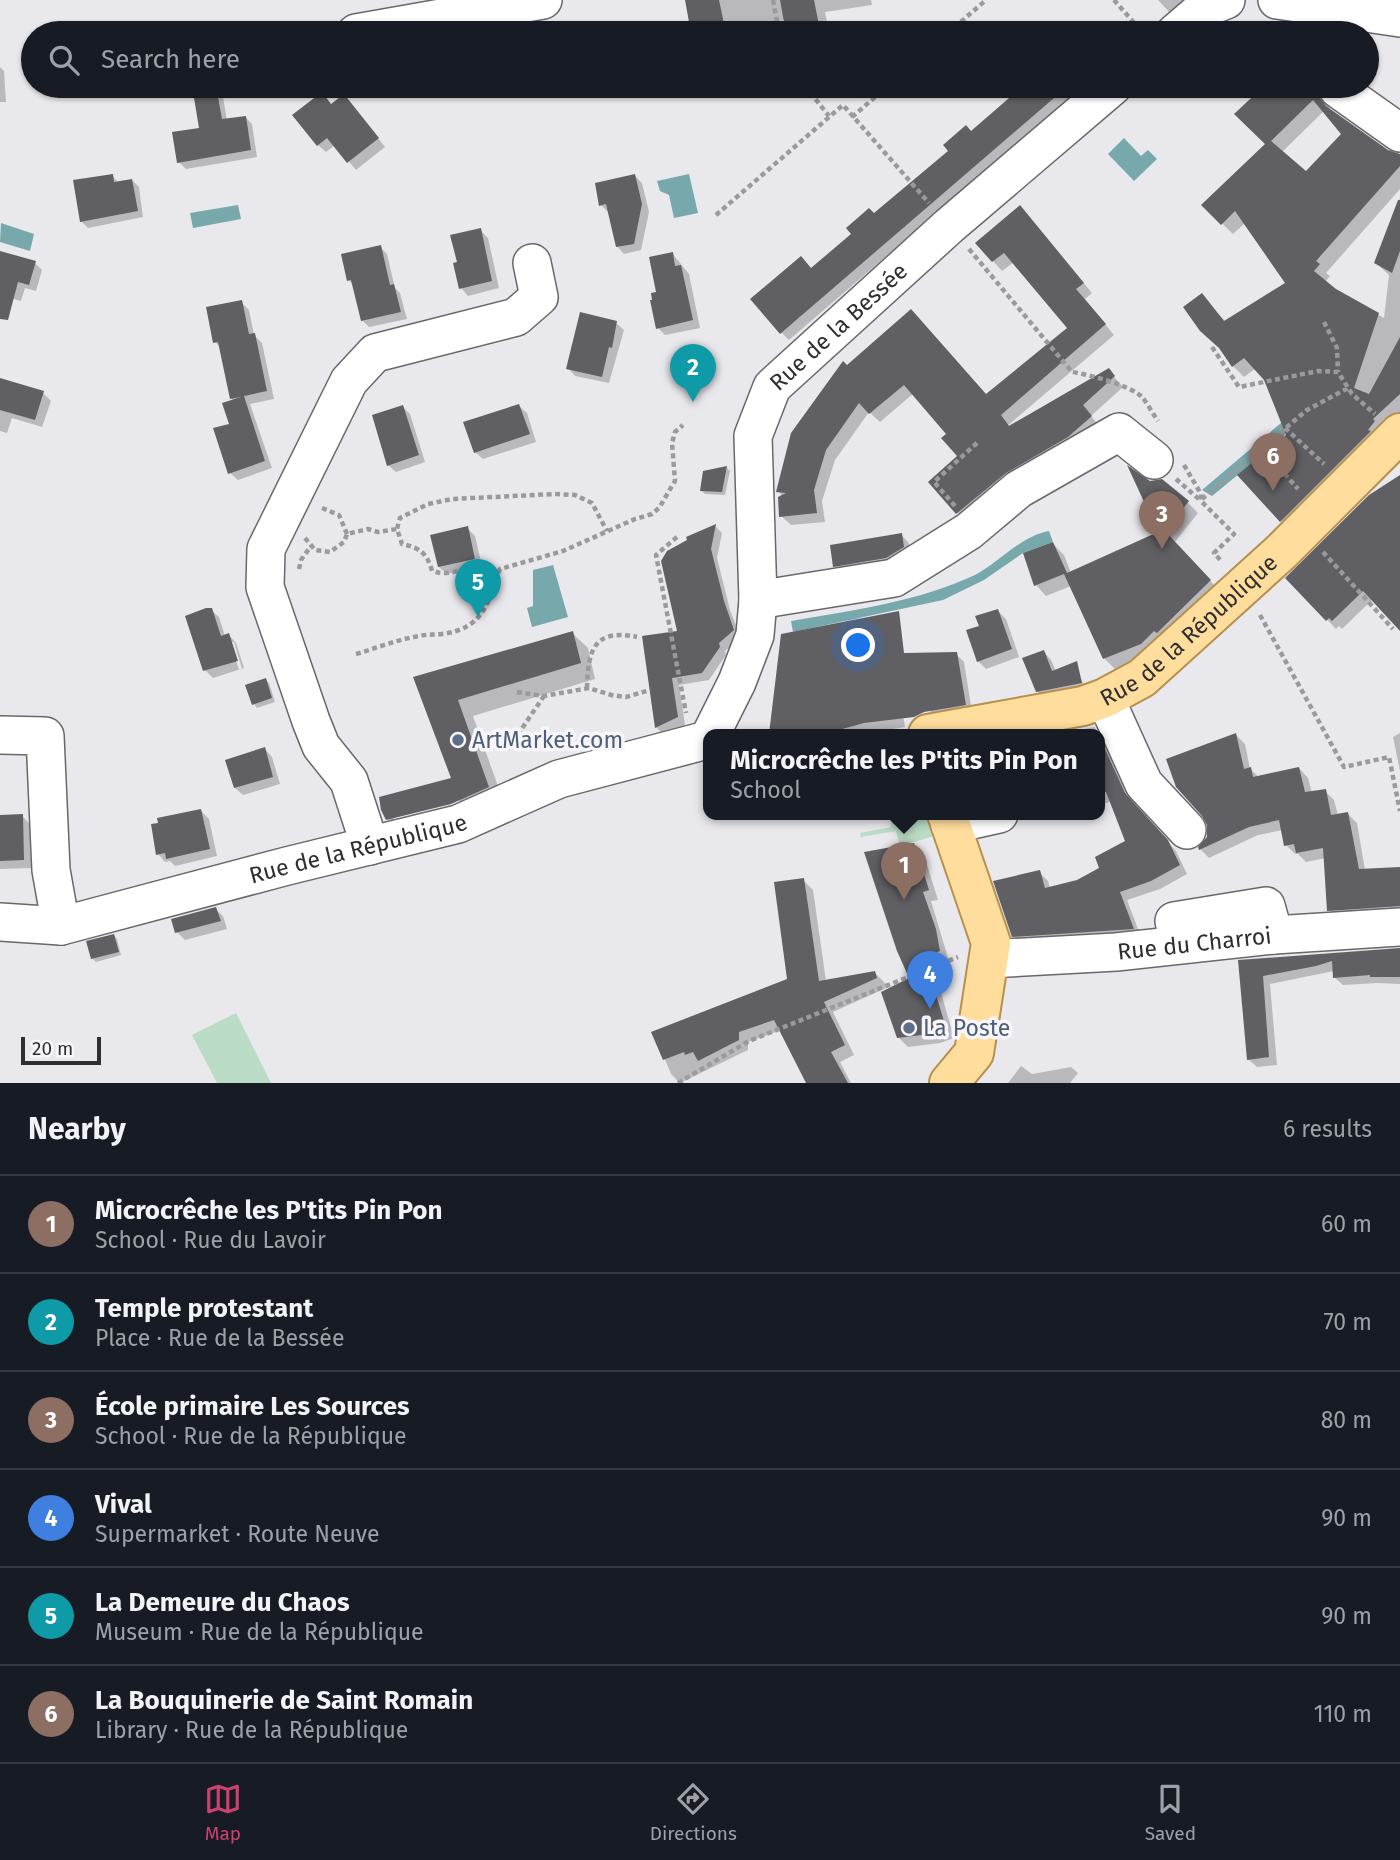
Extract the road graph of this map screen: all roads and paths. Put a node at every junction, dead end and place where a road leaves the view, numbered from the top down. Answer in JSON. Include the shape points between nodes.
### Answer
{"nodes":[{"id":1,"x":543,"y":0,"type":"edge"},
{"id":2,"x":773,"y":0,"type":"edge"},
{"id":3,"x":986,"y":0,"type":"edge"},
{"id":4,"x":1114,"y":0,"type":"edge"},
{"id":5,"x":1226,"y":0,"type":"edge"},
{"id":6,"x":1277,"y":0,"type":"edge"},
{"id":7,"x":1400,"y":18,"type":"edge"},
{"id":8,"x":424,"y":21,"type":"edge"},
{"id":9,"x":777,"y":21,"type":"edge"},
{"id":10,"x":962,"y":21,"type":"edge"},
{"id":11,"x":1132,"y":21,"type":"edge"},
{"id":12,"x":1189,"y":21,"type":"edge"},
{"id":13,"x":815,"y":98,"type":"edge"},
{"id":14,"x":874,"y":98,"type":"edge"},
{"id":15,"x":1099,"y":98,"type":"edge"},
{"id":16,"x":1351,"y":98,"type":"edge"},
{"id":17,"x":830,"y":116,"type":"junction"},
{"id":18,"x":852,"y":117,"type":"junction"},
{"id":19,"x":1400,"y":133,"type":"edge"},
{"id":20,"x":932,"y":206,"type":"dead end"},
{"id":21,"x":716,"y":215,"type":"dead end"},
{"id":22,"x":968,"y":248,"type":"dead end"},
{"id":23,"x":532,"y":263,"type":"dead end"},
{"id":24,"x":991,"y":276,"type":"junction"},
{"id":25,"x":985,"y":281,"type":"dead end"},
{"id":26,"x":1026,"y":318,"type":"junction"},
{"id":27,"x":1324,"y":321,"type":"dead end"},
{"id":28,"x":1021,"y":322,"type":"dead end"},
{"id":29,"x":1212,"y":347,"type":"dead end"},
{"id":30,"x":1338,"y":372,"type":"junction"},
{"id":31,"x":1348,"y":388,"type":"junction"},
{"id":32,"x":1389,"y":424,"type":"edge"},
{"id":33,"x":682,"y":425,"type":"dead end"},
{"id":34,"x":1285,"y":428,"type":"junction"},
{"id":35,"x":977,"y":443,"type":"dead end"},
{"id":36,"x":1262,"y":448,"type":"junction"},
{"id":37,"x":1167,"y":451,"type":"junction"},
{"id":38,"x":1347,"y":486,"type":"junction"},
{"id":39,"x":1201,"y":499,"type":"junction"},
{"id":40,"x":317,"y":508,"type":"dead end"},
{"id":41,"x":960,"y":512,"type":"dead end"},
{"id":42,"x":1311,"y":522,"type":"junction"},
{"id":43,"x":303,"y":529,"type":"dead end"},
{"id":44,"x":397,"y":529,"type":"junction"},
{"id":45,"x":607,"y":531,"type":"junction"},
{"id":46,"x":347,"y":534,"type":"junction"},
{"id":47,"x":677,"y":537,"type":"dead end"},
{"id":48,"x":495,"y":583,"type":"junction"},
{"id":49,"x":1244,"y":586,"type":"junction"},
{"id":50,"x":758,"y":600,"type":"junction"},
{"id":51,"x":1393,"y":629,"type":"dead end"},
{"id":52,"x":637,"y":637,"type":"dead end"},
{"id":53,"x":356,"y":654,"type":"dead end"},
{"id":54,"x":587,"y":688,"type":"junction"},
{"id":55,"x":650,"y":690,"type":"dead end"},
{"id":56,"x":517,"y":692,"type":"dead end"},
{"id":57,"x":544,"y":696,"type":"junction"},
{"id":58,"x":1105,"y":698,"type":"junction"},
{"id":59,"x":714,"y":729,"type":"edge"},
{"id":60,"x":956,"y":729,"type":"edge"},
{"id":61,"x":703,"y":734,"type":"edge"},
{"id":62,"x":0,"y":735,"type":"edge"},
{"id":63,"x":703,"y":741,"type":"edge"},
{"id":64,"x":508,"y":749,"type":"dead end"},
{"id":65,"x":1400,"y":811,"type":"edge"},
{"id":66,"x":948,"y":820,"type":"edge"},
{"id":67,"x":1187,"y":830,"type":"dead end"},
{"id":68,"x":370,"y":846,"type":"junction"},
{"id":69,"x":0,"y":922,"type":"edge"},
{"id":70,"x":61,"y":926,"type":"junction"},
{"id":71,"x":1400,"y":927,"type":"edge"},
{"id":72,"x":990,"y":951,"type":"junction"},
{"id":73,"x":678,"y":1083,"type":"edge"},
{"id":74,"x":949,"y":1083,"type":"edge"}],
"edges":[{"from":1,"to":8,"type":"street"},
{"from":2,"to":9,"type":"path"},
{"from":3,"to":10,"type":"path"},
{"from":4,"to":11,"type":"path"},
{"from":5,"to":12,"type":"street","via":[[1203,9]]},
{"from":6,"to":7,"type":"street"},
{"from":13,"to":17,"type":"path"},
{"from":14,"to":18,"type":"path"},
{"from":15,"to":50,"type":"street","name":"Rue de la Bessée","via":[[772,387],[753,436]]},
{"from":16,"to":19,"type":"street"},
{"from":17,"to":18,"type":"path","via":[[843,105]]},
{"from":17,"to":21,"type":"path"},
{"from":18,"to":20,"type":"path"},
{"from":22,"to":24,"type":"path"},
{"from":23,"to":68,"type":"street","via":[[539,297],[516,317],[375,354],[349,382],[266,550],[265,587],[311,721],[321,746],[349,781]]},
{"from":24,"to":25,"type":"path"},
{"from":24,"to":26,"type":"path"},
{"from":26,"to":28,"type":"path"},
{"from":26,"to":37,"type":"path","via":[[1070,373],[1095,376],[1142,396]]},
{"from":27,"to":30,"type":"path","via":[[1337,348]]},
{"from":29,"to":30,"type":"path","via":[[1239,387],[1318,371]]},
{"from":30,"to":31,"type":"path"},
{"from":31,"to":32,"type":"path"},
{"from":31,"to":34,"type":"path"},
{"from":32,"to":38,"type":"main road","name":"Rue de la République"},
{"from":33,"to":45,"type":"path","via":[[672,443],[675,481],[659,508]]},
{"from":34,"to":36,"type":"path"},
{"from":34,"to":38,"type":"path"},
{"from":35,"to":41,"type":"path","via":[[934,482]]},
{"from":36,"to":39,"type":"path"},
{"from":36,"to":42,"type":"path"},
{"from":37,"to":39,"type":"path"},
{"from":37,"to":50,"type":"street","via":[[1119,432],[1019,489],[969,531],[894,578]]},
{"from":38,"to":42,"type":"main road","name":"Rue de la République"},
{"from":39,"to":49,"type":"path","via":[[1234,534],[1214,553]]},
{"from":40,"to":46,"type":"path","via":[[339,515]]},
{"from":42,"to":49,"type":"main road","name":"Rue de la République"},
{"from":42,"to":51,"type":"path"},
{"from":43,"to":46,"type":"path","via":[[311,546],[321,552],[338,547]]},
{"from":44,"to":45,"type":"path","via":[[400,518],[440,501],[555,494],[575,495],[592,503]]},
{"from":44,"to":46,"type":"path"},
{"from":44,"to":48,"type":"path","via":[[402,544],[427,555],[432,571],[476,569]]},
{"from":45,"to":48,"type":"path","via":[[563,551],[500,569]]},
{"from":47,"to":61,"type":"path","via":[[656,555],[687,715]]},
{"from":48,"to":53,"type":"path","via":[[487,607],[466,628],[408,638]]},
{"from":49,"to":58,"type":"main road","name":"Rue de la République","via":[[1142,678]]},
{"from":49,"to":65,"type":"path","via":[[1344,767],[1389,757]]},
{"from":50,"to":59,"type":"street","name":"Rue de la Bessée","via":[[755,635]]},
{"from":52,"to":54,"type":"path","via":[[625,634],[600,640],[592,649]]},
{"from":54,"to":55,"type":"path","via":[[626,697]]},
{"from":54,"to":57,"type":"path"},
{"from":56,"to":57,"type":"path"},
{"from":57,"to":64,"type":"path"},
{"from":58,"to":60,"type":"main road","name":"Rue de la République"},
{"from":58,"to":67,"type":"street","via":[[1144,783]]},
{"from":62,"to":70,"type":"street","via":[[45,736],[51,870]]},
{"from":63,"to":68,"type":"street","name":"Rue de la République","via":[[559,779],[458,824]]},
{"from":66,"to":72,"type":"main road"},
{"from":68,"to":70,"type":"street","name":"Rue de la République"},
{"from":69,"to":70,"type":"street","name":"Rue de la République"},
{"from":71,"to":72,"type":"street","name":"Rue du Charroi","via":[[1116,952]]},
{"from":72,"to":73,"type":"path","via":[[749,1041]]},
{"from":72,"to":74,"type":"main road","via":[[974,1053]]}]}
